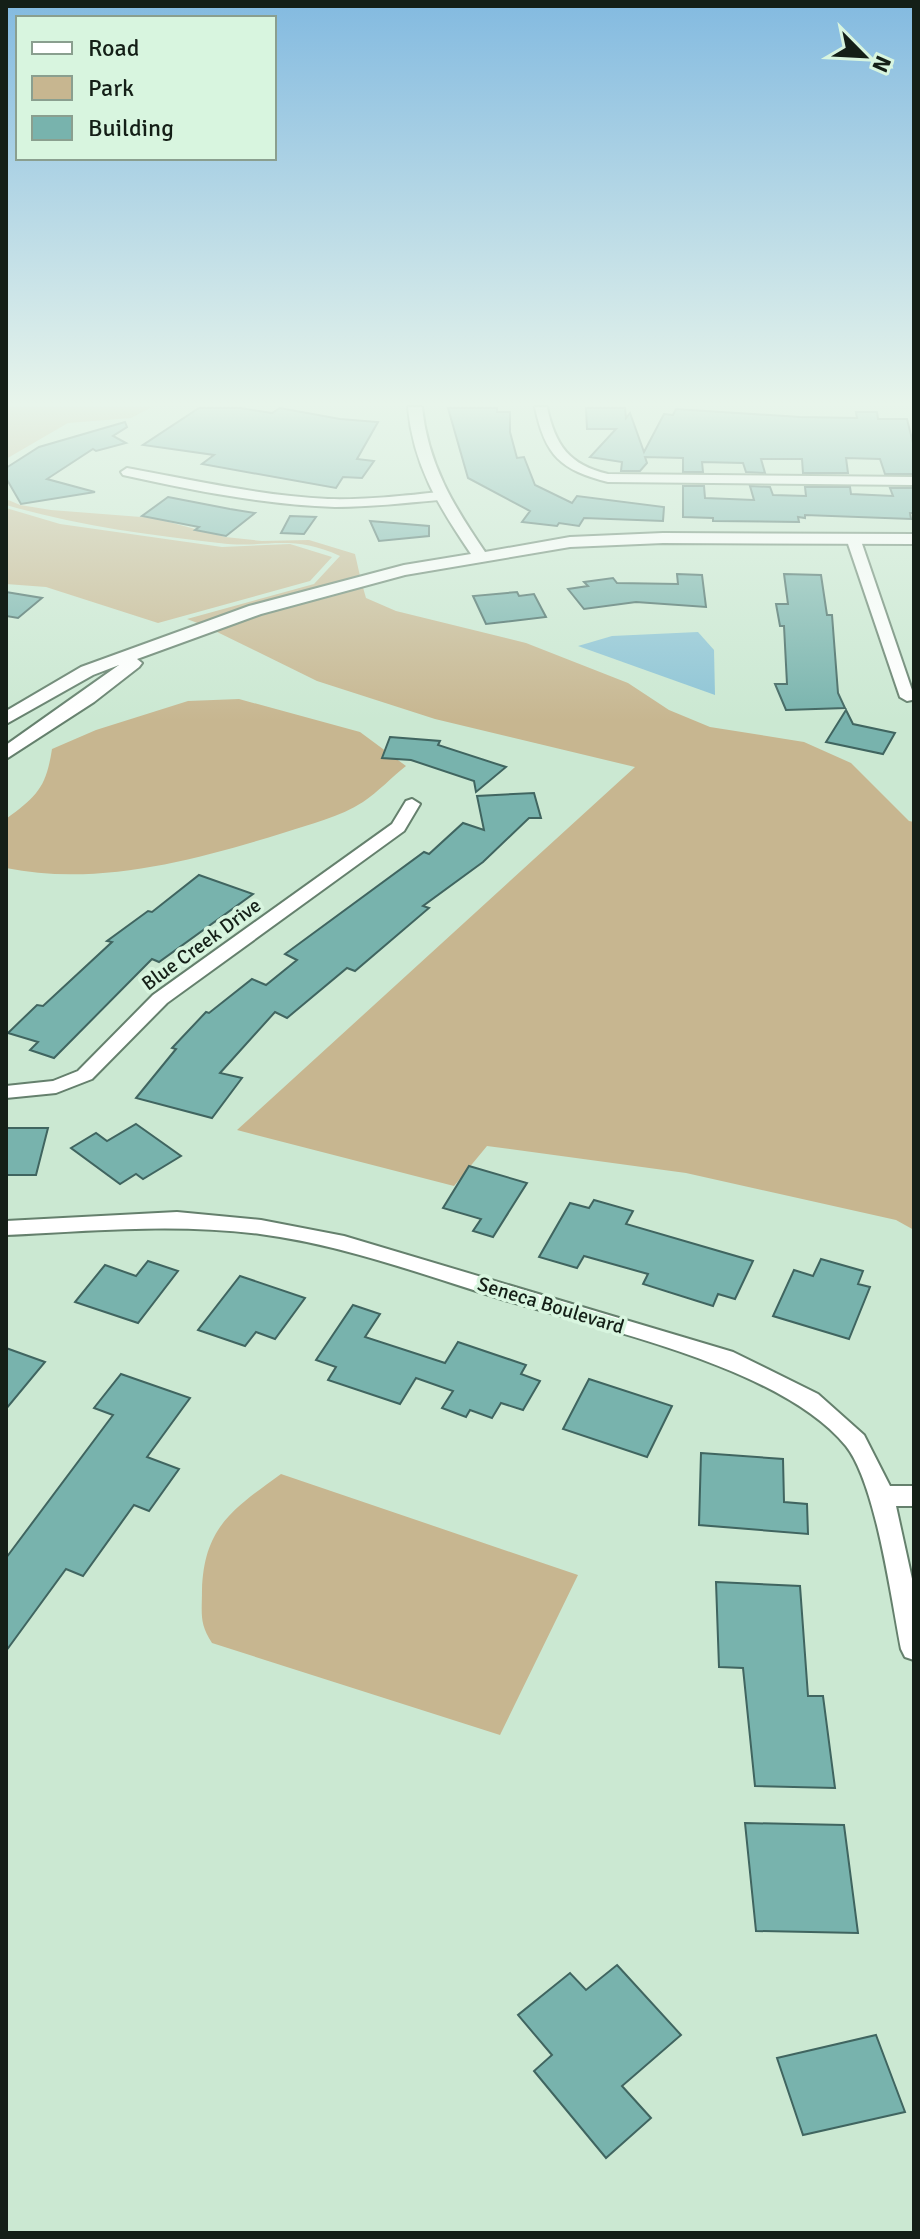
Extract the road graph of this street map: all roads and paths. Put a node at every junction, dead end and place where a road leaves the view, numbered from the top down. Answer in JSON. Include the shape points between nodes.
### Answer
{"nodes":[{"id":1,"x":450,"y":511,"type":"edge"},
{"id":2,"x":914,"y":539,"type":"edge"},
{"id":3,"x":854,"y":545,"type":"junction"},
{"id":4,"x":914,"y":552,"type":"edge"},
{"id":5,"x":482,"y":559,"type":"junction"},
{"id":6,"x":147,"y":651,"type":"junction"},
{"id":7,"x":907,"y":697,"type":"dead end"},
{"id":8,"x":6,"y":719,"type":"edge"},
{"id":9,"x":7,"y":751,"type":"edge"},
{"id":10,"x":412,"y":804,"type":"dead end"},
{"id":11,"x":6,"y":1092,"type":"edge"},
{"id":12,"x":6,"y":1228,"type":"edge"},
{"id":13,"x":882,"y":1496,"type":"junction"},
{"id":14,"x":914,"y":1496,"type":"edge"},
{"id":15,"x":914,"y":1649,"type":"edge"}],
"edges":[{"from":1,"to":5,"type":"street"},
{"from":2,"to":3,"type":"street"},
{"from":3,"to":4,"type":"street"},
{"from":3,"to":5,"type":"street","via":[[518,562]]},
{"from":3,"to":7,"type":"street"},
{"from":5,"to":6,"type":"street","via":[[404,570],[316,592]]},
{"from":6,"to":8,"type":"street","via":[[87,671]]},
{"from":6,"to":9,"type":"street"},
{"from":10,"to":11,"type":"street","name":"Blue Creek Drive","via":[[398,827],[160,999],[85,1075],[56,1087]]},
{"from":12,"to":13,"type":"street","name":"Seneca Boulevard","via":[[177,1219],[261,1227],[344,1243],[725,1358],[810,1400],[856,1441]]},
{"from":13,"to":14,"type":"street"},
{"from":13,"to":15,"type":"street","name":"Seneca Boulevard"}]}
